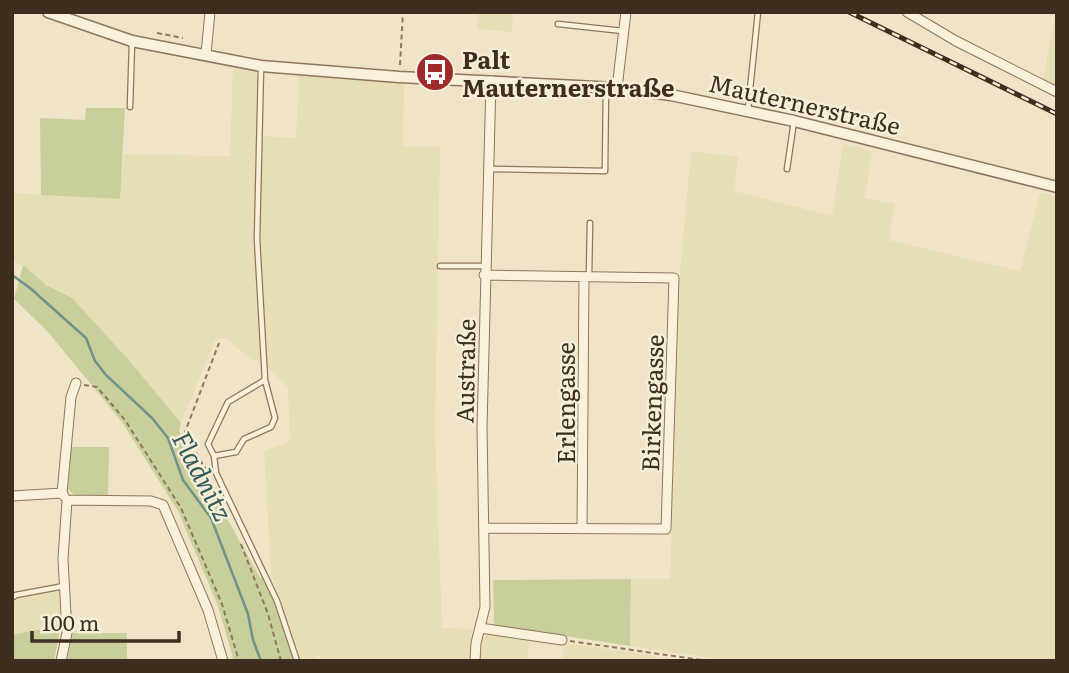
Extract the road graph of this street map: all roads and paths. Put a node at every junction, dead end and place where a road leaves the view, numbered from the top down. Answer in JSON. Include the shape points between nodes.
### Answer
{"nodes":[{"id":1,"x":48,"y":12,"type":"edge"},
{"id":2,"x":210,"y":12,"type":"edge"},
{"id":3,"x":403,"y":12,"type":"edge"},
{"id":4,"x":626,"y":12,"type":"edge"},
{"id":5,"x":758,"y":12,"type":"edge"},
{"id":6,"x":907,"y":12,"type":"edge"},
{"id":7,"x":69,"y":15,"type":"edge"},
{"id":8,"x":558,"y":24,"type":"dead end"},
{"id":9,"x":624,"y":31,"type":"junction"},
{"id":10,"x":157,"y":33,"type":"dead end"},
{"id":11,"x":183,"y":38,"type":"dead end"},
{"id":12,"x":132,"y":41,"type":"junction"},
{"id":13,"x":206,"y":54,"type":"junction"},
{"id":14,"x":261,"y":66,"type":"junction"},
{"id":15,"x":399,"y":76,"type":"junction"},
{"id":16,"x":491,"y":81,"type":"junction"},
{"id":17,"x":612,"y":88,"type":"junction"},
{"id":18,"x":1057,"y":92,"type":"edge"},
{"id":19,"x":130,"y":107,"type":"dead end"},
{"id":20,"x":747,"y":110,"type":"junction"},
{"id":21,"x":794,"y":121,"type":"junction"},
{"id":22,"x":489,"y":169,"type":"junction"},
{"id":23,"x":787,"y":169,"type":"dead end"},
{"id":24,"x":1057,"y":187,"type":"edge"},
{"id":25,"x":590,"y":223,"type":"dead end"},
{"id":26,"x":440,"y":266,"type":"dead end"},
{"id":27,"x":484,"y":271,"type":"junction"},
{"id":28,"x":587,"y":277,"type":"junction"},
{"id":29,"x":219,"y":343,"type":"dead end"},
{"id":30,"x":265,"y":380,"type":"junction"},
{"id":31,"x":76,"y":383,"type":"joint"},
{"id":32,"x":214,"y":457,"type":"junction"},
{"id":33,"x":216,"y":473,"type":"junction"},
{"id":34,"x":12,"y":496,"type":"edge"},
{"id":35,"x":64,"y":496,"type":"junction"},
{"id":36,"x":485,"y":528,"type":"junction"},
{"id":37,"x":582,"y":528,"type":"junction"},
{"id":38,"x":247,"y":559,"type":"dead end"},
{"id":39,"x":64,"y":586,"type":"junction"},
{"id":40,"x":12,"y":598,"type":"edge"},
{"id":41,"x":480,"y":628,"type":"junction"},
{"id":42,"x":562,"y":640,"type":"joint"},
{"id":43,"x":61,"y":661,"type":"edge"},
{"id":44,"x":223,"y":661,"type":"edge"},
{"id":45,"x":239,"y":661,"type":"edge"},
{"id":46,"x":281,"y":661,"type":"edge"},
{"id":47,"x":297,"y":661,"type":"edge"},
{"id":48,"x":475,"y":661,"type":"edge"},
{"id":49,"x":708,"y":661,"type":"edge"}],
"edges":[{"from":1,"to":7,"type":"street","name":"Mauternerstraße"},
{"from":2,"to":13,"type":"street"},
{"from":3,"to":15,"type":"path"},
{"from":4,"to":9,"type":"street"},
{"from":5,"to":20,"type":"lane"},
{"from":6,"to":18,"type":"street"},
{"from":7,"to":12,"type":"street","name":"Mauternerstraße"},
{"from":8,"to":9,"type":"lane"},
{"from":9,"to":17,"type":"street"},
{"from":10,"to":11,"type":"path"},
{"from":12,"to":13,"type":"street","name":"Mauternerstraße"},
{"from":12,"to":19,"type":"lane"},
{"from":13,"to":14,"type":"street","name":"Mauternerstraße"},
{"from":14,"to":15,"type":"street","name":"Mauternerstraße"},
{"from":14,"to":30,"type":"lane","via":[[257,239]]},
{"from":15,"to":16,"type":"street","name":"Mauternerstraße"},
{"from":16,"to":17,"type":"street","name":"Mauternerstraße"},
{"from":16,"to":22,"type":"street","name":"Austraße"},
{"from":17,"to":20,"type":"street","name":"Mauternerstraße","via":[[671,94]]},
{"from":17,"to":22,"type":"lane","via":[[605,171]]},
{"from":20,"to":21,"type":"street","name":"Mauternerstraße"},
{"from":21,"to":23,"type":"lane"},
{"from":21,"to":24,"type":"street","name":"Mauternerstraße"},
{"from":22,"to":27,"type":"street","name":"Austraße"},
{"from":25,"to":28,"type":"lane"},
{"from":26,"to":27,"type":"lane"},
{"from":27,"to":28,"type":"street"},
{"from":27,"to":36,"type":"street","name":"Austraße"},
{"from":28,"to":37,"type":"street","name":"Erlengasse"},
{"from":28,"to":37,"type":"street","name":"Birkengasse","via":[[674,278],[666,529]]},
{"from":29,"to":33,"type":"path","via":[[184,432],[204,467]]},
{"from":30,"to":32,"type":"lane","via":[[228,402],[208,444]]},
{"from":30,"to":32,"type":"lane","via":[[275,418],[271,427],[244,439],[236,452]]},
{"from":31,"to":35,"type":"street"},
{"from":31,"to":45,"type":"path","via":[[97,387],[125,420],[181,508],[222,604]]},
{"from":32,"to":33,"type":"lane"},
{"from":33,"to":47,"type":"lane","via":[[277,601]]},
{"from":34,"to":35,"type":"street"},
{"from":35,"to":39,"type":"street"},
{"from":35,"to":44,"type":"street","via":[[163,505],[208,610]]},
{"from":36,"to":37,"type":"street"},
{"from":36,"to":41,"type":"street","name":"Austraße","via":[[485,607]]},
{"from":38,"to":46,"type":"path"},
{"from":39,"to":40,"type":"lane"},
{"from":39,"to":43,"type":"street","via":[[67,633]]},
{"from":41,"to":42,"type":"street"},
{"from":41,"to":48,"type":"street","name":"Austraße"},
{"from":42,"to":49,"type":"path"}]}
